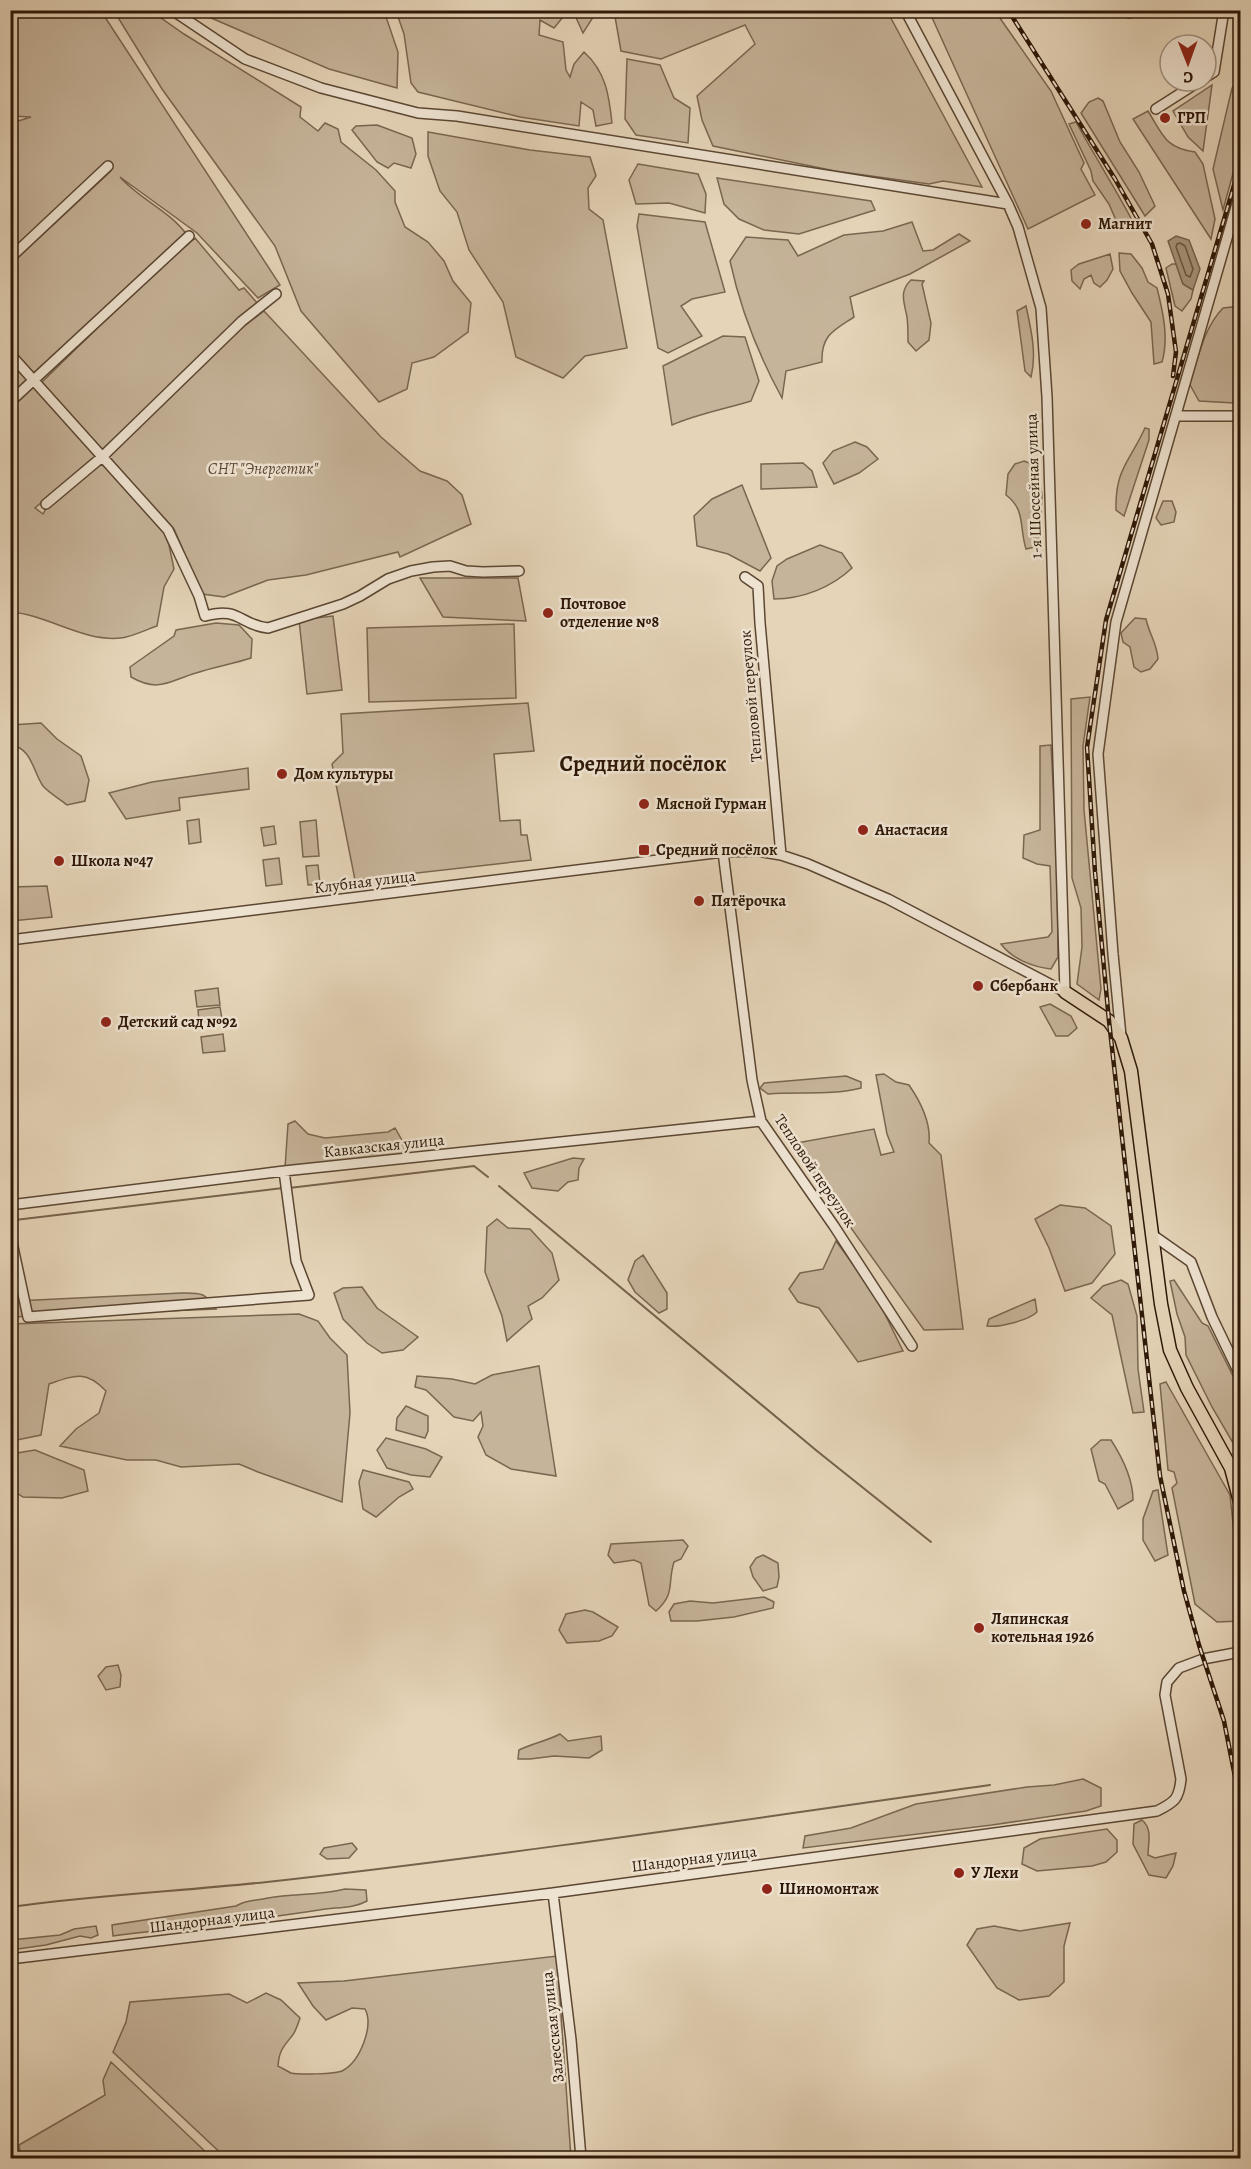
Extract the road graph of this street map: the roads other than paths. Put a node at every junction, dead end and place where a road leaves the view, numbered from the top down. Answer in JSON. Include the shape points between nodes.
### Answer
{"nodes":[{"id":1,"x":172,"y":10,"type":"edge"},
{"id":2,"x":905,"y":10,"type":"edge"},
{"id":3,"x":1224,"y":10,"type":"edge"},
{"id":4,"x":1218,"y":47,"type":"edge"},
{"id":5,"x":1181,"y":93,"type":"edge"},
{"id":6,"x":1156,"y":109,"type":"dead end"},
{"id":7,"x":108,"y":166,"type":"dead end"},
{"id":8,"x":1240,"y":193,"type":"edge"},
{"id":9,"x":1008,"y":204,"type":"junction"},
{"id":10,"x":189,"y":236,"type":"dead end"},
{"id":11,"x":10,"y":258,"type":"edge"},
{"id":12,"x":276,"y":294,"type":"dead end"},
{"id":13,"x":10,"y":354,"type":"edge"},
{"id":14,"x":34,"y":381,"type":"junction"},
{"id":15,"x":10,"y":402,"type":"edge"},
{"id":16,"x":1176,"y":416,"type":"junction"},
{"id":17,"x":1240,"y":416,"type":"edge"},
{"id":18,"x":102,"y":457,"type":"junction"},
{"id":19,"x":46,"y":504,"type":"dead end"},
{"id":20,"x":519,"y":571,"type":"dead end"},
{"id":21,"x":745,"y":577,"type":"dead end"},
{"id":22,"x":723,"y":852,"type":"junction"},
{"id":23,"x":781,"y":855,"type":"junction"},
{"id":24,"x":10,"y":940,"type":"edge"},
{"id":25,"x":1065,"y":992,"type":"junction"},
{"id":26,"x":1121,"y":1038,"type":"junction"},
{"id":27,"x":761,"y":1121,"type":"junction"},
{"id":28,"x":284,"y":1175,"type":"junction"},
{"id":29,"x":10,"y":1205,"type":"edge"},
{"id":30,"x":10,"y":1233,"type":"edge"},
{"id":31,"x":1154,"y":1236,"type":"junction"},
{"id":32,"x":912,"y":1346,"type":"dead end"},
{"id":33,"x":1240,"y":1375,"type":"edge"},
{"id":34,"x":1240,"y":1502,"type":"edge"},
{"id":35,"x":1240,"y":1652,"type":"edge"},
{"id":36,"x":553,"y":1893,"type":"junction"},
{"id":37,"x":10,"y":1959,"type":"edge"},
{"id":38,"x":581,"y":2158,"type":"edge"}],
"edges":[{"from":1,"to":9,"type":"street","via":[[245,59],[321,88],[418,113]]},
{"from":2,"to":9,"type":"street","name":"1-я Шоссейная улица"},
{"from":3,"to":4,"type":"street"},
{"from":5,"to":6,"type":"street"},
{"from":7,"to":11,"type":"street"},
{"from":8,"to":16,"type":"street"},
{"from":9,"to":25,"type":"street","name":"1-я Шоссейная улица","via":[[1041,309]]},
{"from":10,"to":14,"type":"street"},
{"from":12,"to":18,"type":"street","via":[[242,321]]},
{"from":13,"to":14,"type":"street"},
{"from":14,"to":15,"type":"street"},
{"from":14,"to":18,"type":"street"},
{"from":16,"to":17,"type":"street"},
{"from":16,"to":26,"type":"street","via":[[1116,622],[1098,754]]},
{"from":18,"to":19,"type":"street"},
{"from":18,"to":20,"type":"street","via":[[168,531],[205,616],[228,612],[268,628],[343,604],[411,571],[450,566],[466,571]]},
{"from":21,"to":23,"type":"street","name":"Тепловой переулок","via":[[758,586]]},
{"from":22,"to":23,"type":"street","name":"Клубная улица"},
{"from":22,"to":24,"type":"street","name":"Клубная улица"},
{"from":22,"to":27,"type":"street","name":"Тепловой переулок","via":[[752,1080]]},
{"from":23,"to":25,"type":"street","name":"Клубная улица","via":[[888,899]]},
{"from":25,"to":26,"type":"main road","via":[[1109,1022]]},
{"from":26,"to":31,"type":"main road","via":[[1131,1071]]},
{"from":27,"to":28,"type":"street","name":"Кавказская улица"},
{"from":27,"to":32,"type":"street","name":"Тепловой переулок"},
{"from":28,"to":29,"type":"street","name":"Кавказская улица"},
{"from":28,"to":30,"type":"street","via":[[296,1261],[309,1295],[28,1317]]},
{"from":31,"to":33,"type":"street","via":[[1191,1262]]},
{"from":31,"to":34,"type":"main road","via":[[1170,1350],[1186,1388],[1231,1468]]},
{"from":35,"to":36,"type":"street","name":"Шандорная улица","via":[[1203,1659],[1170,1676],[1165,1695],[1181,1779],[1180,1793],[1173,1803],[1157,1810]]},
{"from":36,"to":37,"type":"street","name":"Шандорная улица"},
{"from":36,"to":38,"type":"street","name":"Залесская улица"}]}
